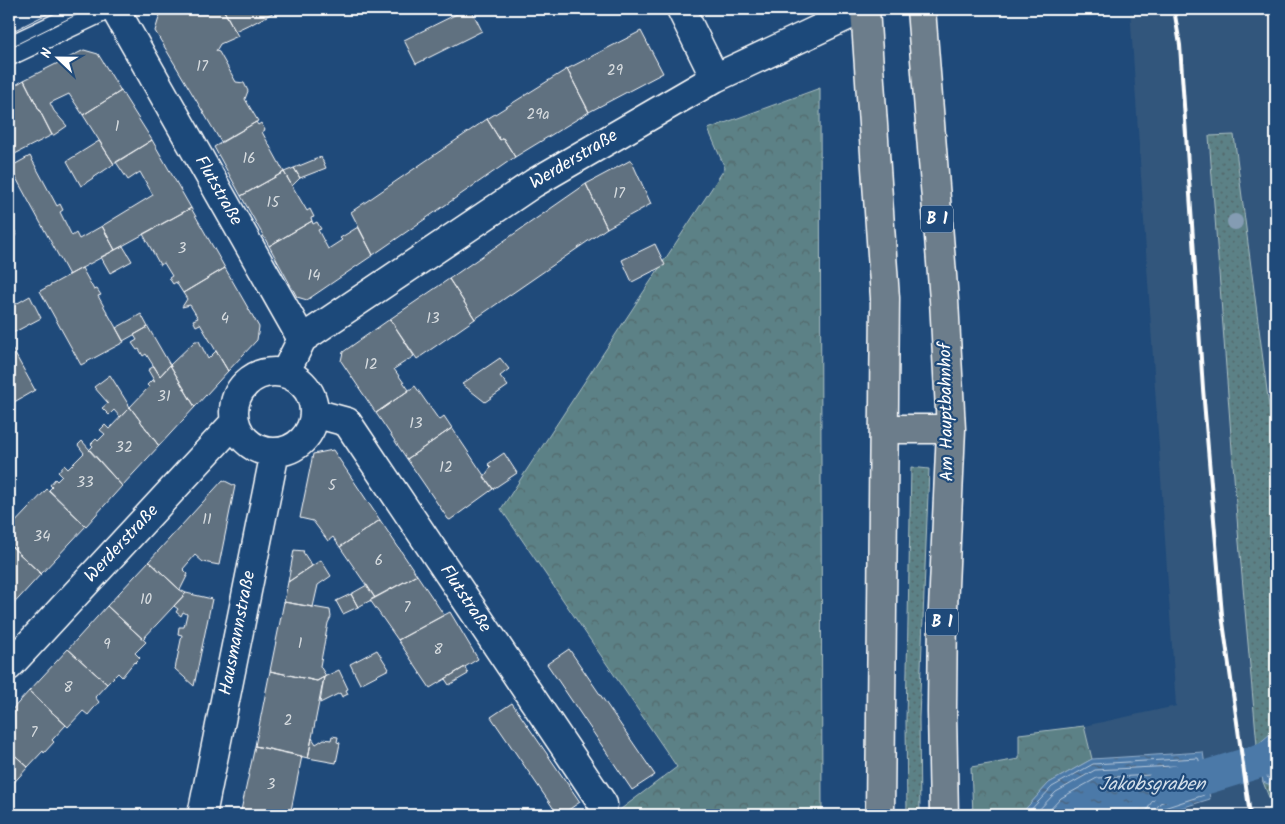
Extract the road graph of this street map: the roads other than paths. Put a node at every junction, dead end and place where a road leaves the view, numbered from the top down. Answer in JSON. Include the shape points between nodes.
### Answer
{"nodes":[{"id":1,"x":98,"y":9,"type":"edge"},
{"id":2,"x":114,"y":9,"type":"edge"},
{"id":3,"x":680,"y":9,"type":"edge"},
{"id":4,"x":863,"y":9,"type":"edge"},
{"id":5,"x":921,"y":9,"type":"edge"},
{"id":6,"x":9,"y":51,"type":"edge"},
{"id":7,"x":715,"y":78,"type":"junction"},
{"id":8,"x":302,"y":339,"type":"junction"},
{"id":9,"x":285,"y":373,"type":"junction"},
{"id":10,"x":314,"y":414,"type":"junction"},
{"id":11,"x":235,"y":422,"type":"junction"},
{"id":12,"x":951,"y":429,"type":"junction"},
{"id":13,"x":884,"y":430,"type":"junction"},
{"id":14,"x":275,"y":452,"type":"junction"},
{"id":15,"x":9,"y":666,"type":"edge"},
{"id":16,"x":604,"y":804,"type":"dead end"},
{"id":17,"x":202,"y":815,"type":"edge"},
{"id":18,"x":880,"y":815,"type":"edge"},
{"id":19,"x":944,"y":815,"type":"edge"}],
"edges":[{"from":1,"to":6,"type":"street"},
{"from":2,"to":8,"type":"street","name":"Flutstraße"},
{"from":3,"to":7,"type":"street"},
{"from":4,"to":7,"type":"street","name":"Werderstraße"},
{"from":4,"to":13,"type":"main road","via":[[885,298]]},
{"from":5,"to":12,"type":"main road","name":"Am Hauptbahnhof","number":"B 1"},
{"from":7,"to":8,"type":"street","name":"Werderstraße","via":[[534,183]]},
{"from":8,"to":9,"type":"street"},
{"from":9,"to":10,"type":"street","via":[[305,387]]},
{"from":9,"to":11,"type":"street","via":[[261,373],[250,379],[236,398]]},
{"from":10,"to":14,"type":"street","via":[[306,436],[286,450]]},
{"from":10,"to":16,"type":"street","name":"Flutstraße","via":[[347,422]]},
{"from":11,"to":14,"type":"street","via":[[250,444]]},
{"from":11,"to":15,"type":"street","name":"Werderstraße"},
{"from":12,"to":13,"type":"main road"},
{"from":12,"to":19,"type":"main road","name":"Am Hauptbahnhof","number":"B 1","via":[[942,610]]},
{"from":13,"to":18,"type":"main road"},
{"from":14,"to":17,"type":"street","name":"Hausmannstraße"}]}
